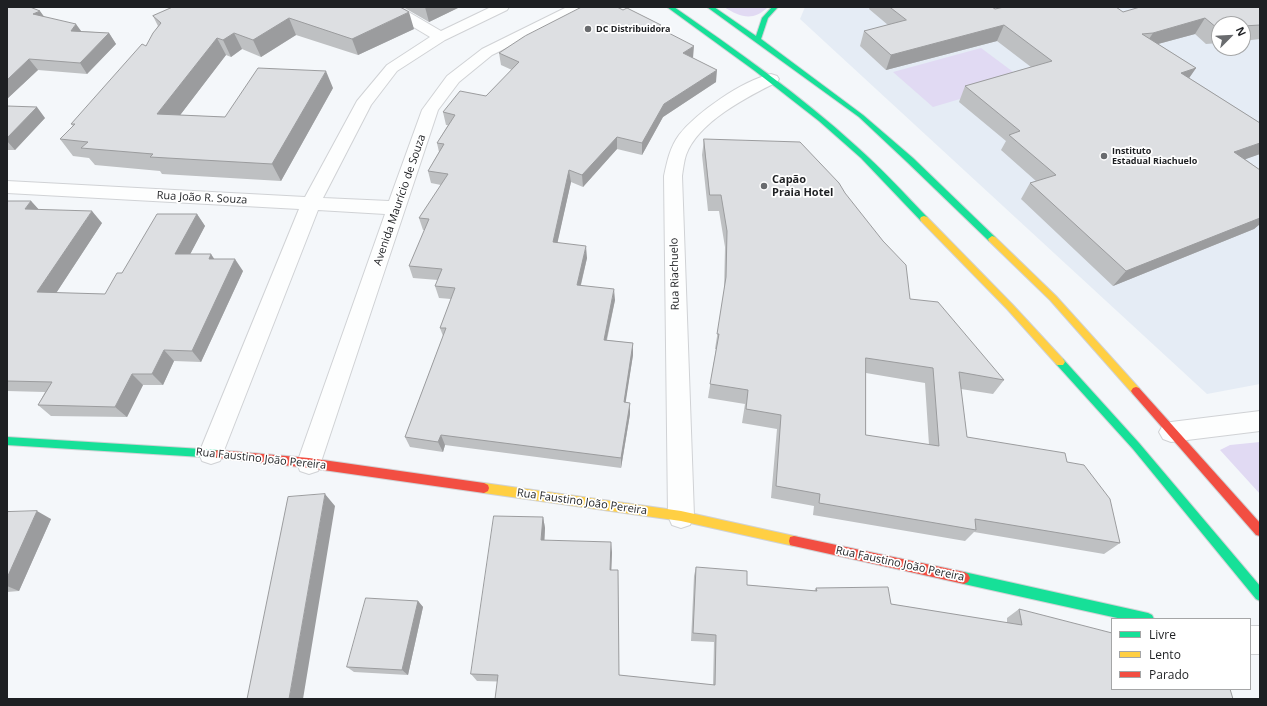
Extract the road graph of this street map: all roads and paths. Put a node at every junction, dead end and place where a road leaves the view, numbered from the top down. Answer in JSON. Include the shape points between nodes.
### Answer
{"nodes":[{"id":1,"x":390,"y":7,"type":"edge"},
{"id":2,"x":502,"y":7,"type":"edge"},
{"id":3,"x":578,"y":7,"type":"edge"},
{"id":4,"x":670,"y":7,"type":"edge"},
{"id":5,"x":710,"y":7,"type":"edge"},
{"id":6,"x":775,"y":7,"type":"edge"},
{"id":7,"x":440,"y":37,"type":"junction"},
{"id":8,"x":758,"y":40,"type":"junction"},
{"id":9,"x":771,"y":79,"type":"junction"},
{"id":10,"x":7,"y":187,"type":"edge"},
{"id":11,"x":311,"y":203,"type":"junction"},
{"id":12,"x":397,"y":208,"type":"junction"},
{"id":13,"x":1260,"y":421,"type":"edge"},
{"id":14,"x":1171,"y":432,"type":"junction"},
{"id":15,"x":7,"y":441,"type":"edge"},
{"id":16,"x":211,"y":453,"type":"junction"},
{"id":17,"x":309,"y":463,"type":"junction"},
{"id":18,"x":681,"y":516,"type":"junction"},
{"id":19,"x":1260,"y":531,"type":"edge"},
{"id":20,"x":1260,"y":595,"type":"edge"},
{"id":21,"x":1143,"y":618,"type":"edge"}],
"edges":[{"from":1,"to":7,"type":"street"},
{"from":2,"to":7,"type":"street"},
{"from":3,"to":12,"type":"street","name":"Avenida Maurício de Souza","via":[[487,52],[453,78],[430,110]]},
{"from":4,"to":9,"type":"main road"},
{"from":5,"to":8,"type":"main road"},
{"from":6,"to":8,"type":"main road","via":[[765,18]]},
{"from":7,"to":11,"type":"street","via":[[392,68],[363,104]]},
{"from":8,"to":14,"type":"main road","via":[[861,116],[910,160],[1053,298]]},
{"from":9,"to":18,"type":"street","name":"Rua Riachuelo","via":[[734,97],[699,124],[685,138],[677,155],[673,176]]},
{"from":9,"to":20,"type":"main road","via":[[874,167],[1010,307],[1136,446]]},
{"from":10,"to":11,"type":"street","name":"Rua João R. Souza"},
{"from":11,"to":12,"type":"street","name":"Rua João R. Souza"},
{"from":11,"to":16,"type":"street"},
{"from":12,"to":17,"type":"street","name":"Avenida Maurício de Souza"},
{"from":13,"to":14,"type":"street"},
{"from":14,"to":19,"type":"main road"},
{"from":15,"to":16,"type":"main road","name":"Rua Faustino João Pereira"},
{"from":16,"to":17,"type":"main road","name":"Rua Faustino João Pereira"},
{"from":17,"to":18,"type":"main road","name":"Rua Faustino João Pereira"},
{"from":18,"to":21,"type":"main road","name":"Rua Faustino João Pereira"}]}
